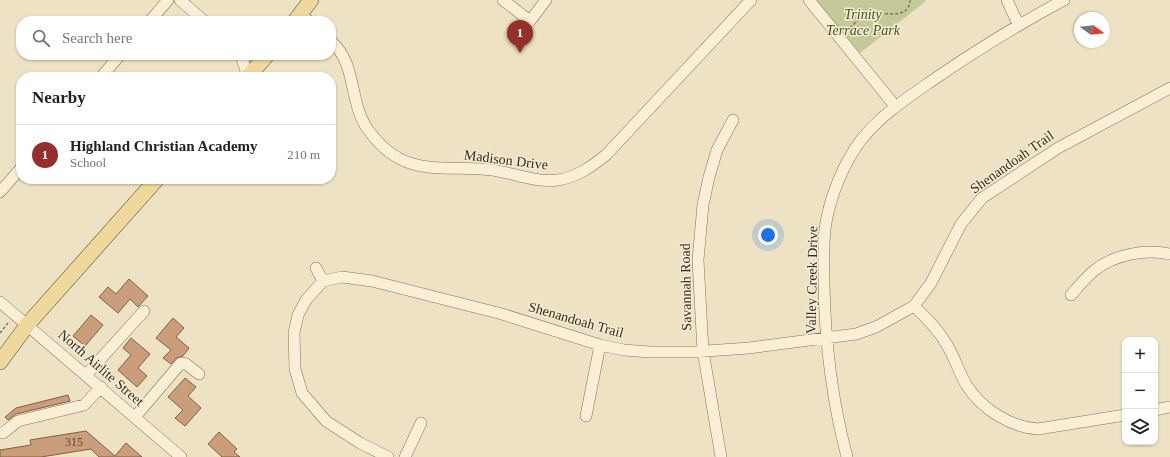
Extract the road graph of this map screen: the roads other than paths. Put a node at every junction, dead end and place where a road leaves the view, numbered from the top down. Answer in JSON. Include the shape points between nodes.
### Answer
{"nodes":[{"id":1,"x":168,"y":0,"type":"edge"},
{"id":2,"x":180,"y":0,"type":"edge"},
{"id":3,"x":311,"y":0,"type":"edge"},
{"id":4,"x":503,"y":0,"type":"edge"},
{"id":5,"x":546,"y":0,"type":"edge"},
{"id":6,"x":751,"y":0,"type":"edge"},
{"id":7,"x":809,"y":0,"type":"edge"},
{"id":8,"x":1007,"y":0,"type":"edge"},
{"id":9,"x":1064,"y":0,"type":"edge"},
{"id":10,"x":154,"y":16,"type":"edge"},
{"id":11,"x":198,"y":16,"type":"edge"},
{"id":12,"x":303,"y":16,"type":"edge"},
{"id":13,"x":1018,"y":24,"type":"junction"},
{"id":14,"x":336,"y":45,"type":"edge"},
{"id":15,"x":116,"y":60,"type":"edge"},
{"id":16,"x":243,"y":60,"type":"edge"},
{"id":17,"x":263,"y":60,"type":"edge"},
{"id":18,"x":105,"y":72,"type":"edge"},
{"id":19,"x":246,"y":72,"type":"edge"},
{"id":20,"x":252,"y":72,"type":"edge"},
{"id":21,"x":1170,"y":88,"type":"edge"},
{"id":22,"x":895,"y":106,"type":"junction"},
{"id":23,"x":733,"y":120,"type":"dead end"},
{"id":24,"x":16,"y":174,"type":"edge"},
{"id":25,"x":153,"y":184,"type":"edge"},
{"id":26,"x":0,"y":192,"type":"edge"},
{"id":27,"x":1170,"y":254,"type":"edge"},
{"id":28,"x":316,"y":268,"type":"dead end"},
{"id":29,"x":323,"y":281,"type":"junction"},
{"id":30,"x":1071,"y":295,"type":"dead end"},
{"id":31,"x":0,"y":302,"type":"edge"},
{"id":32,"x":914,"y":306,"type":"junction"},
{"id":33,"x":144,"y":311,"type":"dead end"},
{"id":34,"x":28,"y":324,"type":"junction"},
{"id":35,"x":826,"y":339,"type":"junction"},
{"id":36,"x":600,"y":345,"type":"junction"},
{"id":37,"x":703,"y":351,"type":"junction"},
{"id":38,"x":0,"y":362,"type":"edge"},
{"id":39,"x":86,"y":374,"type":"junction"},
{"id":40,"x":199,"y":374,"type":"dead end"},
{"id":41,"x":101,"y":388,"type":"junction"},
{"id":42,"x":1170,"y":407,"type":"edge"},
{"id":43,"x":1158,"y":409,"type":"edge"},
{"id":44,"x":1122,"y":415,"type":"edge"},
{"id":45,"x":586,"y":416,"type":"dead end"},
{"id":46,"x":135,"y":417,"type":"junction"},
{"id":47,"x":420,"y":422,"type":"dead end"},
{"id":48,"x":3,"y":433,"type":"dead end"},
{"id":49,"x":181,"y":457,"type":"edge"},
{"id":50,"x":388,"y":457,"type":"edge"},
{"id":51,"x":405,"y":457,"type":"edge"},
{"id":52,"x":721,"y":457,"type":"edge"},
{"id":53,"x":847,"y":457,"type":"edge"}],
"edges":[{"from":1,"to":10,"type":"street"},
{"from":2,"to":11,"type":"street"},
{"from":3,"to":12,"type":"main road"},
{"from":4,"to":5,"type":"street","via":[[530,21]]},
{"from":6,"to":14,"type":"street","name":"Madison Drive","via":[[606,156],[583,172],[551,181],[493,170],[427,168],[392,155],[365,125],[358,110],[346,62]]},
{"from":7,"to":22,"type":"street"},
{"from":8,"to":13,"type":"street"},
{"from":9,"to":13,"type":"street","name":"Valley Creek Drive"},
{"from":13,"to":22,"type":"street","name":"Valley Creek Drive"},
{"from":15,"to":18,"type":"street"},
{"from":16,"to":19,"type":"street"},
{"from":17,"to":20,"type":"main road"},
{"from":21,"to":32,"type":"street","name":"Shenandoah Trail","via":[[1058,148],[982,198],[961,224],[931,283]]},
{"from":22,"to":35,"type":"street","name":"Valley Creek Drive","via":[[860,142],[843,170],[832,199],[825,234]]},
{"from":23,"to":37,"type":"street","name":"Savannah Road","via":[[717,150],[703,205],[698,260]]},
{"from":24,"to":26,"type":"street"},
{"from":25,"to":34,"type":"main road"},
{"from":27,"to":30,"type":"street","via":[[1135,253],[1110,261],[1096,269]]},
{"from":28,"to":29,"type":"street"},
{"from":29,"to":36,"type":"street","name":"Shenandoah Trail","via":[[342,278],[372,282],[502,314]]},
{"from":29,"to":50,"type":"street","via":[[306,300],[298,316],[294,333],[295,370],[302,393],[326,421]]},
{"from":31,"to":34,"type":"street","name":"North Airlite Street"},
{"from":32,"to":35,"type":"street","name":"Shenandoah Trail","via":[[876,327],[856,334]]},
{"from":32,"to":44,"type":"street","via":[[935,327],[948,346],[968,387],[982,404],[999,417],[1030,428]]},
{"from":33,"to":39,"type":"street"},
{"from":34,"to":38,"type":"main road"},
{"from":34,"to":39,"type":"street","name":"North Airlite Street"},
{"from":35,"to":37,"type":"street","name":"Shenandoah Trail"},
{"from":35,"to":53,"type":"street","name":"Valley Creek Drive","via":[[840,431]]},
{"from":36,"to":37,"type":"street","name":"Shenandoah Trail","via":[[649,352]]},
{"from":36,"to":45,"type":"street"},
{"from":37,"to":52,"type":"street","name":"Savannah Road"},
{"from":39,"to":41,"type":"street","name":"North Airlite Street"},
{"from":40,"to":46,"type":"street","via":[[181,363]]},
{"from":41,"to":46,"type":"street","name":"North Airlite Street"},
{"from":41,"to":48,"type":"street","via":[[84,405],[18,421]]},
{"from":42,"to":43,"type":"street"},
{"from":46,"to":49,"type":"street","name":"North Airlite Street"},
{"from":47,"to":51,"type":"street"}]}
